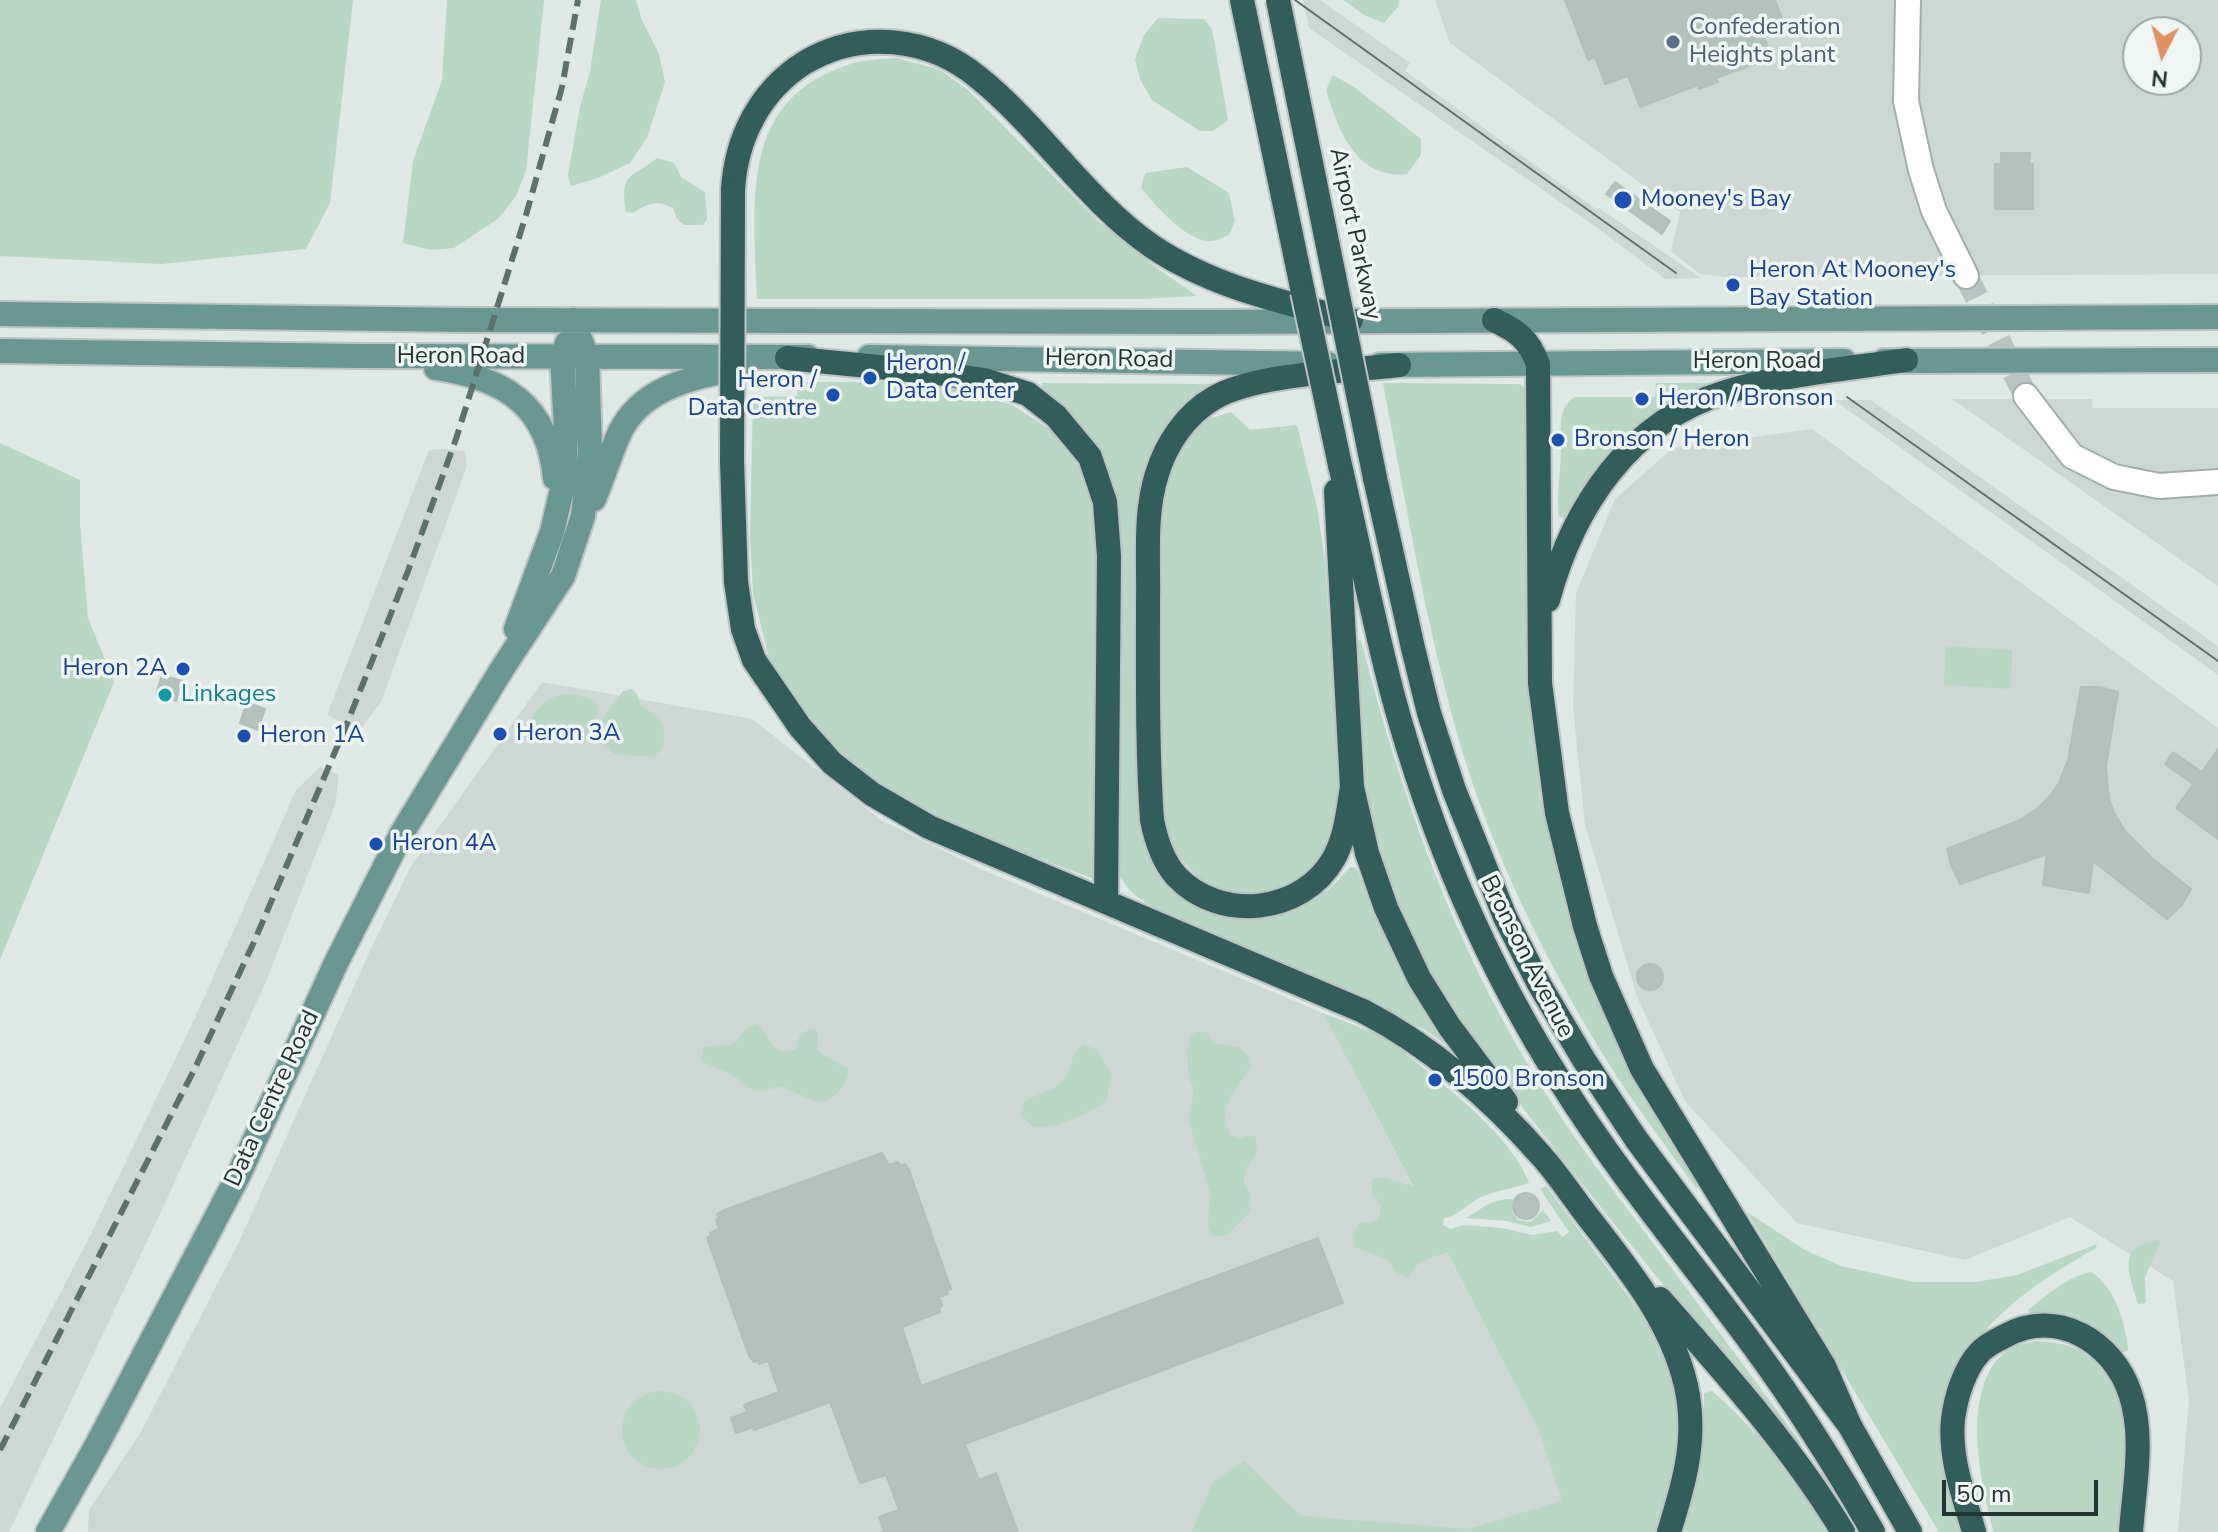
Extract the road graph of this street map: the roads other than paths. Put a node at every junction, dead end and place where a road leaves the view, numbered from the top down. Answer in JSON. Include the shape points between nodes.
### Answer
{"nodes":[{"id":1,"x":1242,"y":0,"type":"edge"},
{"id":2,"x":1278,"y":0,"type":"edge"},
{"id":3,"x":1908,"y":0,"type":"edge"},
{"id":4,"x":1966,"y":276,"type":"tunnel mouth"},
{"id":5,"x":0,"y":314,"type":"edge"},
{"id":6,"x":2218,"y":317,"type":"edge"},
{"id":7,"x":573,"y":320,"type":"junction"},
{"id":8,"x":1351,"y":320,"type":"junction"},
{"id":9,"x":1494,"y":320,"type":"junction"},
{"id":10,"x":0,"y":351,"type":"edge"},
{"id":11,"x":359,"y":356,"type":"junction"},
{"id":12,"x":562,"y":357,"type":"junction"},
{"id":13,"x":587,"y":357,"type":"junction"},
{"id":14,"x":787,"y":358,"type":"junction"},
{"id":15,"x":1906,"y":360,"type":"junction"},
{"id":16,"x":2218,"y":360,"type":"edge"},
{"id":17,"x":1538,"y":364,"type":"junction"},
{"id":18,"x":1399,"y":365,"type":"junction"},
{"id":19,"x":2026,"y":396,"type":"tunnel mouth"},
{"id":20,"x":1340,"y":465,"type":"junction"},
{"id":21,"x":1375,"y":478,"type":"joint"},
{"id":22,"x":2218,"y":482,"type":"edge"},
{"id":23,"x":559,"y":510,"type":"junction"},
{"id":24,"x":578,"y":534,"type":"junction"},
{"id":25,"x":1539,"y":642,"type":"junction"},
{"id":26,"x":502,"y":669,"type":"junction"},
{"id":27,"x":1352,"y":787,"type":"junction"},
{"id":28,"x":1106,"y":901,"type":"junction"},
{"id":29,"x":1543,"y":1158,"type":"junction"},
{"id":30,"x":1615,"y":1251,"type":"junction"},
{"id":31,"x":1850,"y":1426,"type":"junction"},
{"id":32,"x":48,"y":1532,"type":"edge"},
{"id":33,"x":1669,"y":1532,"type":"edge"},
{"id":34,"x":1843,"y":1532,"type":"edge"},
{"id":35,"x":1873,"y":1532,"type":"edge"},
{"id":36,"x":1910,"y":1532,"type":"edge"},
{"id":37,"x":1974,"y":1532,"type":"edge"},
{"id":38,"x":2131,"y":1532,"type":"edge"}],
"edges":[{"from":1,"to":20,"type":"highway","bridge":true},
{"from":2,"to":21,"type":"highway","name":"Airport Parkway","bridge":true},
{"from":3,"to":4,"type":"street","via":[[1906,101],[1934,211]]},
{"from":5,"to":7,"type":"main road","name":"Heron Road"},
{"from":6,"to":9,"type":"main road","name":"Heron Road"},
{"from":7,"to":8,"type":"main road","name":"Heron Road"},
{"from":7,"to":12,"type":"main road","name":"Data Centre Road"},
{"from":7,"to":13,"type":"main road","name":"Data Centre Road"},
{"from":8,"to":9,"type":"main road","name":"Heron Road"},
{"from":8,"to":28,"type":"highway","bridge":true,"via":[[1203,276],[1154,247],[1104,207],[979,78],[941,54],[901,42],[853,43],[830,50],[789,73],[749,124],[734,167],[732,461],[736,582],[754,660],[812,743],[850,779],[929,827]]},
{"from":9,"to":17,"type":"highway","via":[[1524,336]]},
{"from":10,"to":11,"type":"main road","name":"Heron Road"},
{"from":11,"to":12,"type":"main road","name":"Heron Road"},
{"from":11,"to":23,"type":"main road","via":[[462,372],[487,379],[519,398],[547,437]]},
{"from":12,"to":13,"type":"main road","name":"Heron Road"},
{"from":12,"to":23,"type":"main road","name":"Data Centre Road","via":[[566,453]]},
{"from":13,"to":14,"type":"main road","name":"Heron Road"},
{"from":13,"to":24,"type":"main road","name":"Data Centre Road","via":[[589,475]]},
{"from":14,"to":18,"type":"main road","name":"Heron Road"},
{"from":14,"to":24,"type":"main road","via":[[688,379],[643,402],[620,432]]},
{"from":14,"to":28,"type":"highway","via":[[930,372],[1006,386],[1028,394],[1056,416],[1090,457],[1105,502],[1109,556]]},
{"from":15,"to":16,"type":"main road","name":"Heron Road"},
{"from":15,"to":17,"type":"main road","name":"Heron Road"},
{"from":15,"to":25,"type":"highway","via":[[1724,392],[1686,408],[1646,435],[1611,469],[1582,511],[1556,571]]},
{"from":17,"to":18,"type":"main road","name":"Heron Road"},
{"from":17,"to":25,"type":"highway"},
{"from":18,"to":27,"type":"highway","via":[[1273,380],[1217,396],[1191,415],[1171,443],[1156,474],[1150,512],[1152,820],[1174,873],[1205,897],[1228,906],[1283,901],[1312,883],[1334,858]]},
{"from":19,"to":22,"type":"street","via":[[2072,456],[2114,477],[2145,485]]},
{"from":20,"to":27,"type":"highway","via":[[1335,500]]},
{"from":20,"to":35,"type":"highway","name":"Bronson Avenue","via":[[1406,740],[1449,865],[1489,952],[1562,1084],[1817,1437]]},
{"from":21,"to":31,"type":"highway","name":"Bronson Avenue","via":[[1429,713],[1468,829],[1523,952],[1559,1021],[1636,1139]]},
{"from":23,"to":26,"type":"main road","name":"Data Centre Road"},
{"from":24,"to":26,"type":"main road","name":"Data Centre Road","via":[[563,576]]},
{"from":25,"to":31,"type":"highway","via":[[1557,813],[1601,976],[1642,1069],[1824,1366]]},
{"from":26,"to":32,"type":"main road","name":"Data Centre Road","via":[[402,833],[239,1174]]},
{"from":27,"to":29,"type":"highway","via":[[1375,877],[1406,954],[1449,1026]]},
{"from":28,"to":29,"type":"highway","via":[[1390,1025],[1463,1078]]},
{"from":29,"to":30,"type":"highway"},
{"from":30,"to":33,"type":"highway","via":[[1668,1335],[1688,1395],[1689,1456]]},
{"from":30,"to":34,"type":"highway","via":[[1731,1380]]},
{"from":31,"to":36,"type":"highway","name":"Bronson Avenue"},
{"from":37,"to":38,"type":"highway","via":[[1953,1441],[1962,1383],[1980,1351],[2011,1333],[2039,1326],[2067,1329],[2095,1341],[2125,1378],[2138,1437]]}]}
